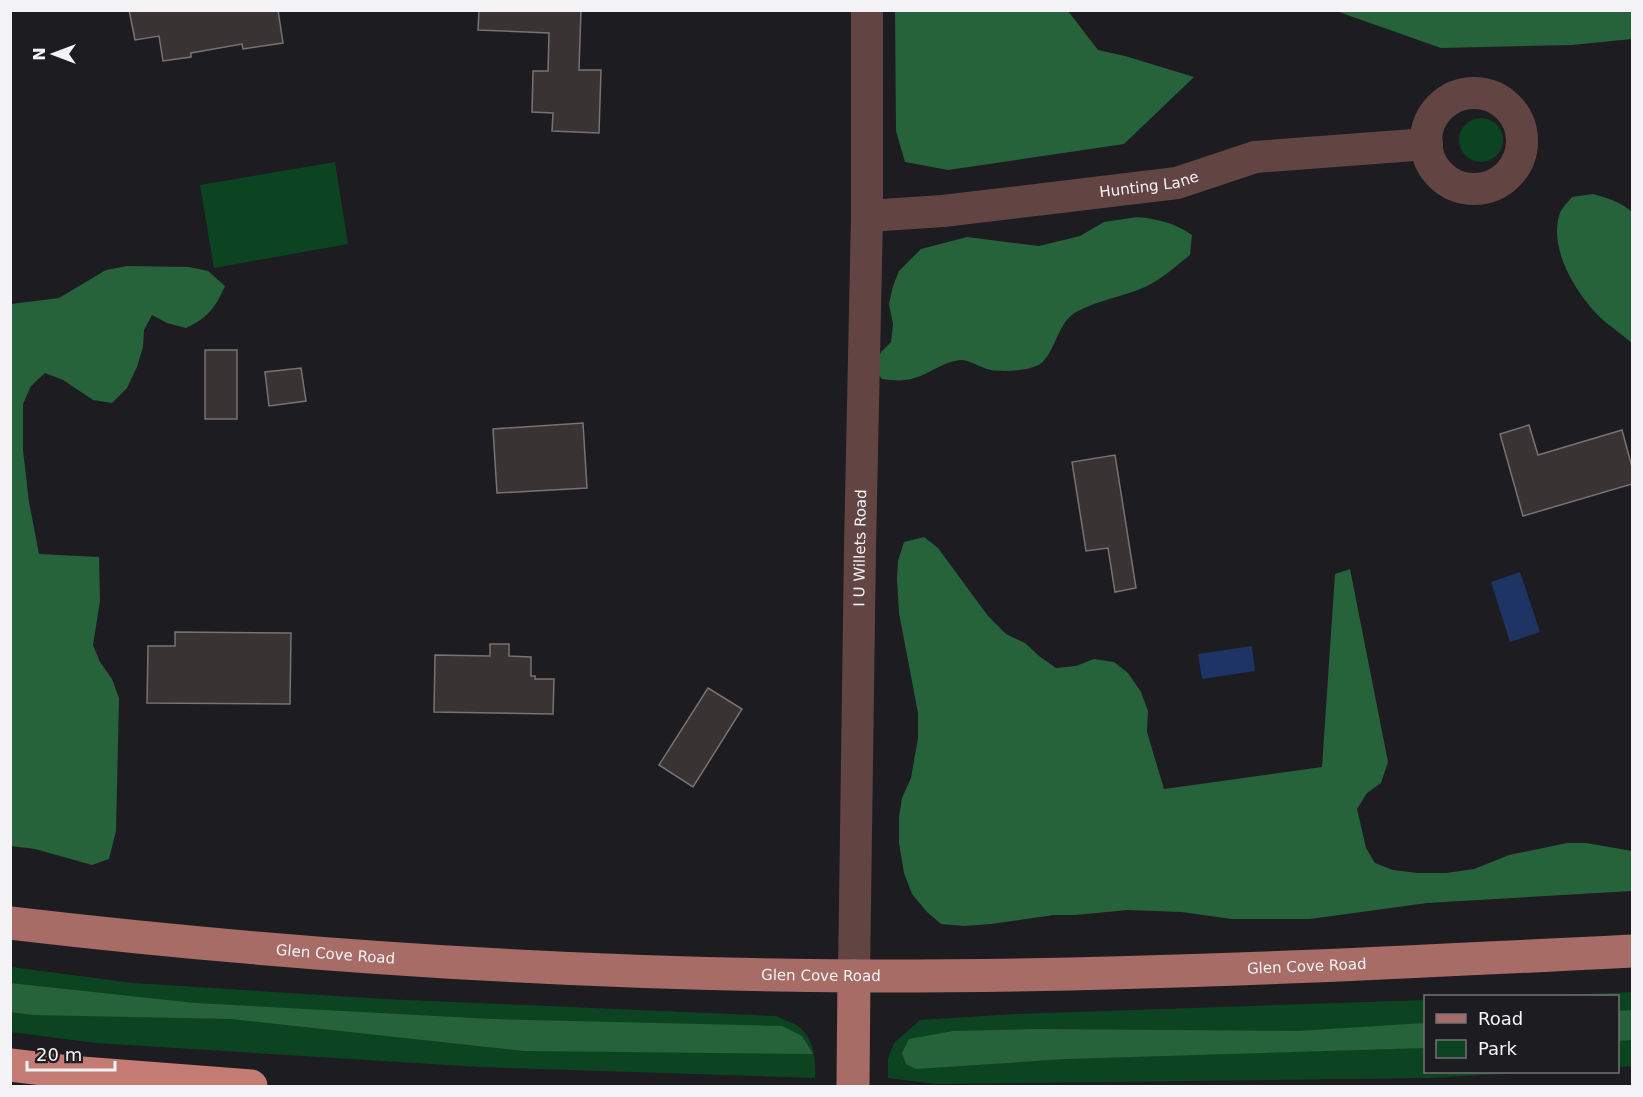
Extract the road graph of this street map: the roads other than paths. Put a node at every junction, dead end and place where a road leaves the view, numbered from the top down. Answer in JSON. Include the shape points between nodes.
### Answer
{"nodes":[{"id":1,"x":867,"y":10,"type":"edge"},
{"id":2,"x":1427,"y":144,"type":"dead end"},
{"id":3,"x":867,"y":216,"type":"junction"},
{"id":4,"x":10,"y":923,"type":"edge"},
{"id":5,"x":1632,"y":951,"type":"edge"},
{"id":6,"x":854,"y":976,"type":"junction"},
{"id":7,"x":10,"y":1065,"type":"edge"},
{"id":8,"x":250,"y":1086,"type":"edge"},
{"id":9,"x":853,"y":1086,"type":"edge"}],
"edges":[{"from":1,"to":3,"type":"street","name":"I U Willets Road"},
{"from":2,"to":3,"type":"street","name":"Hunting Lane","via":[[1255,157],[1177,183],[943,211]]},
{"from":3,"to":6,"type":"street","name":"I U Willets Road"},
{"from":4,"to":6,"type":"main road","name":"Glen Cove Road","via":[[289,951],[590,969]]},
{"from":5,"to":6,"type":"main road","name":"Glen Cove Road","via":[[1195,971]]},
{"from":6,"to":9,"type":"main road","name":"I U Willets Road"},
{"from":7,"to":8,"type":"highway"}]}
